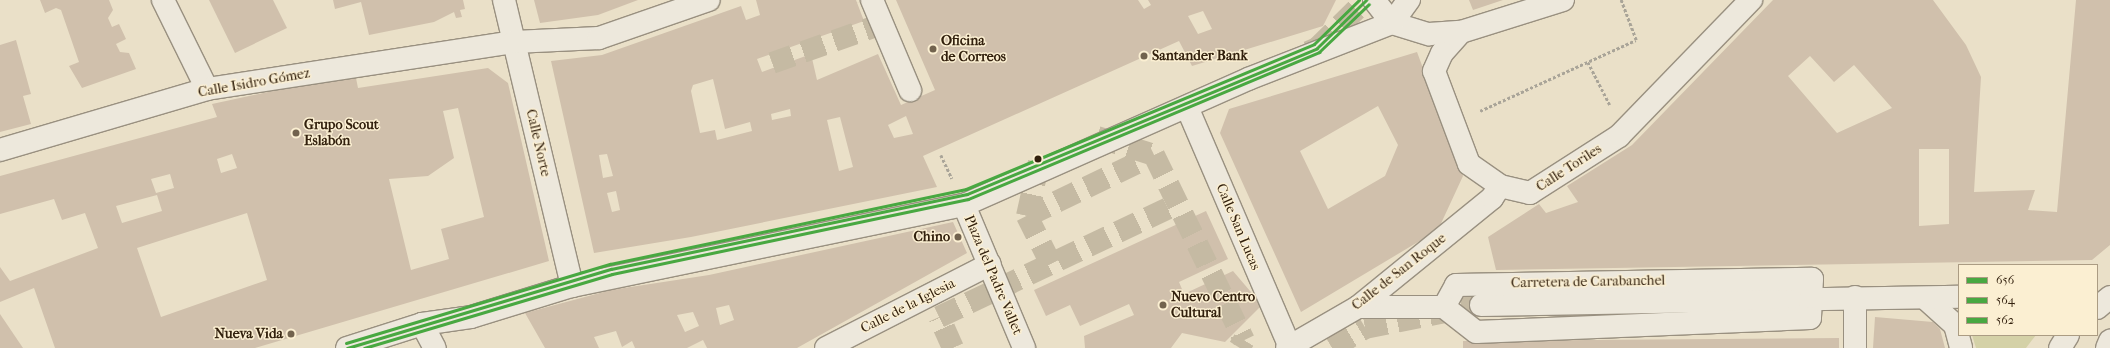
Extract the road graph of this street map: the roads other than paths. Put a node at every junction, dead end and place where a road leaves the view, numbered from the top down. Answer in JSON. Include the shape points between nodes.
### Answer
{"nodes":[{"id":1,"x":164,"y":0,"type":"edge"},
{"id":2,"x":504,"y":0,"type":"edge"},
{"id":3,"x":709,"y":0,"type":"edge"},
{"id":4,"x":872,"y":0,"type":"edge"},
{"id":5,"x":1374,"y":0,"type":"edge"},
{"id":6,"x":1409,"y":0,"type":"edge"},
{"id":7,"x":1563,"y":0,"type":"edge"},
{"id":8,"x":1751,"y":0,"type":"edge"},
{"id":9,"x":1392,"y":23,"type":"junction"},
{"id":10,"x":1461,"y":32,"type":"junction"},
{"id":11,"x":514,"y":42,"type":"junction"},
{"id":12,"x":207,"y":89,"type":"junction"},
{"id":13,"x":910,"y":90,"type":"dead end"},
{"id":14,"x":1187,"y":107,"type":"junction"},
{"id":15,"x":0,"y":150,"type":"edge"},
{"id":16,"x":1500,"y":186,"type":"junction"},
{"id":17,"x":964,"y":205,"type":"junction"},
{"id":18,"x":990,"y":264,"type":"junction"},
{"id":19,"x":572,"y":286,"type":"junction"},
{"id":20,"x":2098,"y":291,"type":"edge"},
{"id":21,"x":2110,"y":291,"type":"edge"},
{"id":22,"x":1855,"y":297,"type":"junction"},
{"id":23,"x":1958,"y":297,"type":"edge"},
{"id":24,"x":2110,"y":297,"type":"edge"},
{"id":25,"x":1925,"y":298,"type":"junction"},
{"id":26,"x":1811,"y":299,"type":"junction"},
{"id":27,"x":1481,"y":305,"type":"tunnel mouth"},
{"id":28,"x":1358,"y":307,"type":"junction"},
{"id":29,"x":1444,"y":307,"type":"junction"},
{"id":30,"x":2098,"y":307,"type":"edge"},
{"id":31,"x":422,"y":324,"type":"junction"},
{"id":32,"x":2067,"y":336,"type":"edge"},
{"id":33,"x":2110,"y":341,"type":"edge"},
{"id":34,"x":1288,"y":347,"type":"edge"},
{"id":35,"x":347,"y":348,"type":"edge"},
{"id":36,"x":435,"y":348,"type":"edge"},
{"id":37,"x":826,"y":348,"type":"edge"},
{"id":38,"x":1024,"y":348,"type":"edge"},
{"id":39,"x":1855,"y":348,"type":"edge"},
{"id":40,"x":1961,"y":348,"type":"edge"},
{"id":41,"x":2060,"y":348,"type":"edge"},
{"id":42,"x":2107,"y":348,"type":"edge"}],
"edges":[{"from":1,"to":12,"type":"street"},
{"from":2,"to":11,"type":"street","name":"Calle Norte"},
{"from":3,"to":11,"type":"street","name":"Calle Isidro Gómez","via":[[599,38]]},
{"from":4,"to":13,"type":"street"},
{"from":5,"to":9,"type":"street"},
{"from":6,"to":9,"type":"street"},
{"from":7,"to":10,"type":"street"},
{"from":8,"to":16,"type":"street","name":"Calle Toriles","via":[[1625,130],[1530,193]]},
{"from":9,"to":10,"type":"street","via":[[1429,34]]},
{"from":9,"to":14,"type":"street","name":"Plaza del Padre Vallet"},
{"from":10,"to":16,"type":"street","name":"Calle Toriles","via":[[1442,53],[1434,71],[1469,164]]},
{"from":11,"to":12,"type":"street","name":"Calle Isidro Gómez"},
{"from":11,"to":19,"type":"street","name":"Calle Norte"},
{"from":12,"to":15,"type":"street","name":"Calle Isidro Gómez"},
{"from":14,"to":17,"type":"street","name":"Plaza del Padre Vallet"},
{"from":14,"to":34,"type":"street","name":"Calle San Lucas"},
{"from":16,"to":28,"type":"street","name":"Calle de San Roque","via":[[1492,198]]},
{"from":17,"to":18,"type":"street","name":"Plaza del Padre Vallet"},
{"from":17,"to":19,"type":"street"},
{"from":18,"to":37,"type":"street","name":"Calle de la Iglesia"},
{"from":18,"to":38,"type":"street","name":"Plaza del Padre Vallet"},
{"from":19,"to":31,"type":"street","via":[[471,317]]},
{"from":20,"to":21,"type":"street"},
{"from":22,"to":25,"type":"street","name":"Carretera de Carabanchel"},
{"from":22,"to":26,"type":"street","name":"Carretera de Carabanchel"},
{"from":22,"to":39,"type":"street"},
{"from":23,"to":25,"type":"street","name":"Carretera de Carabanchel"},
{"from":24,"to":30,"type":"street"},
{"from":25,"to":40,"type":"street","via":[[1955,325]]},
{"from":26,"to":27,"type":"street","name":"Carretera de Carabanchel"},
{"from":26,"to":29,"type":"street","via":[[1810,318],[1476,332]]},
{"from":26,"to":29,"type":"street","name":"Carretera de Carabanchel","via":[[1812,279],[1521,282],[1456,285]]},
{"from":28,"to":29,"type":"street"},
{"from":28,"to":34,"type":"street","name":"Calle de San Roque"},
{"from":31,"to":35,"type":"street"},
{"from":31,"to":36,"type":"street"},
{"from":32,"to":41,"type":"street"},
{"from":33,"to":42,"type":"street"}]}
